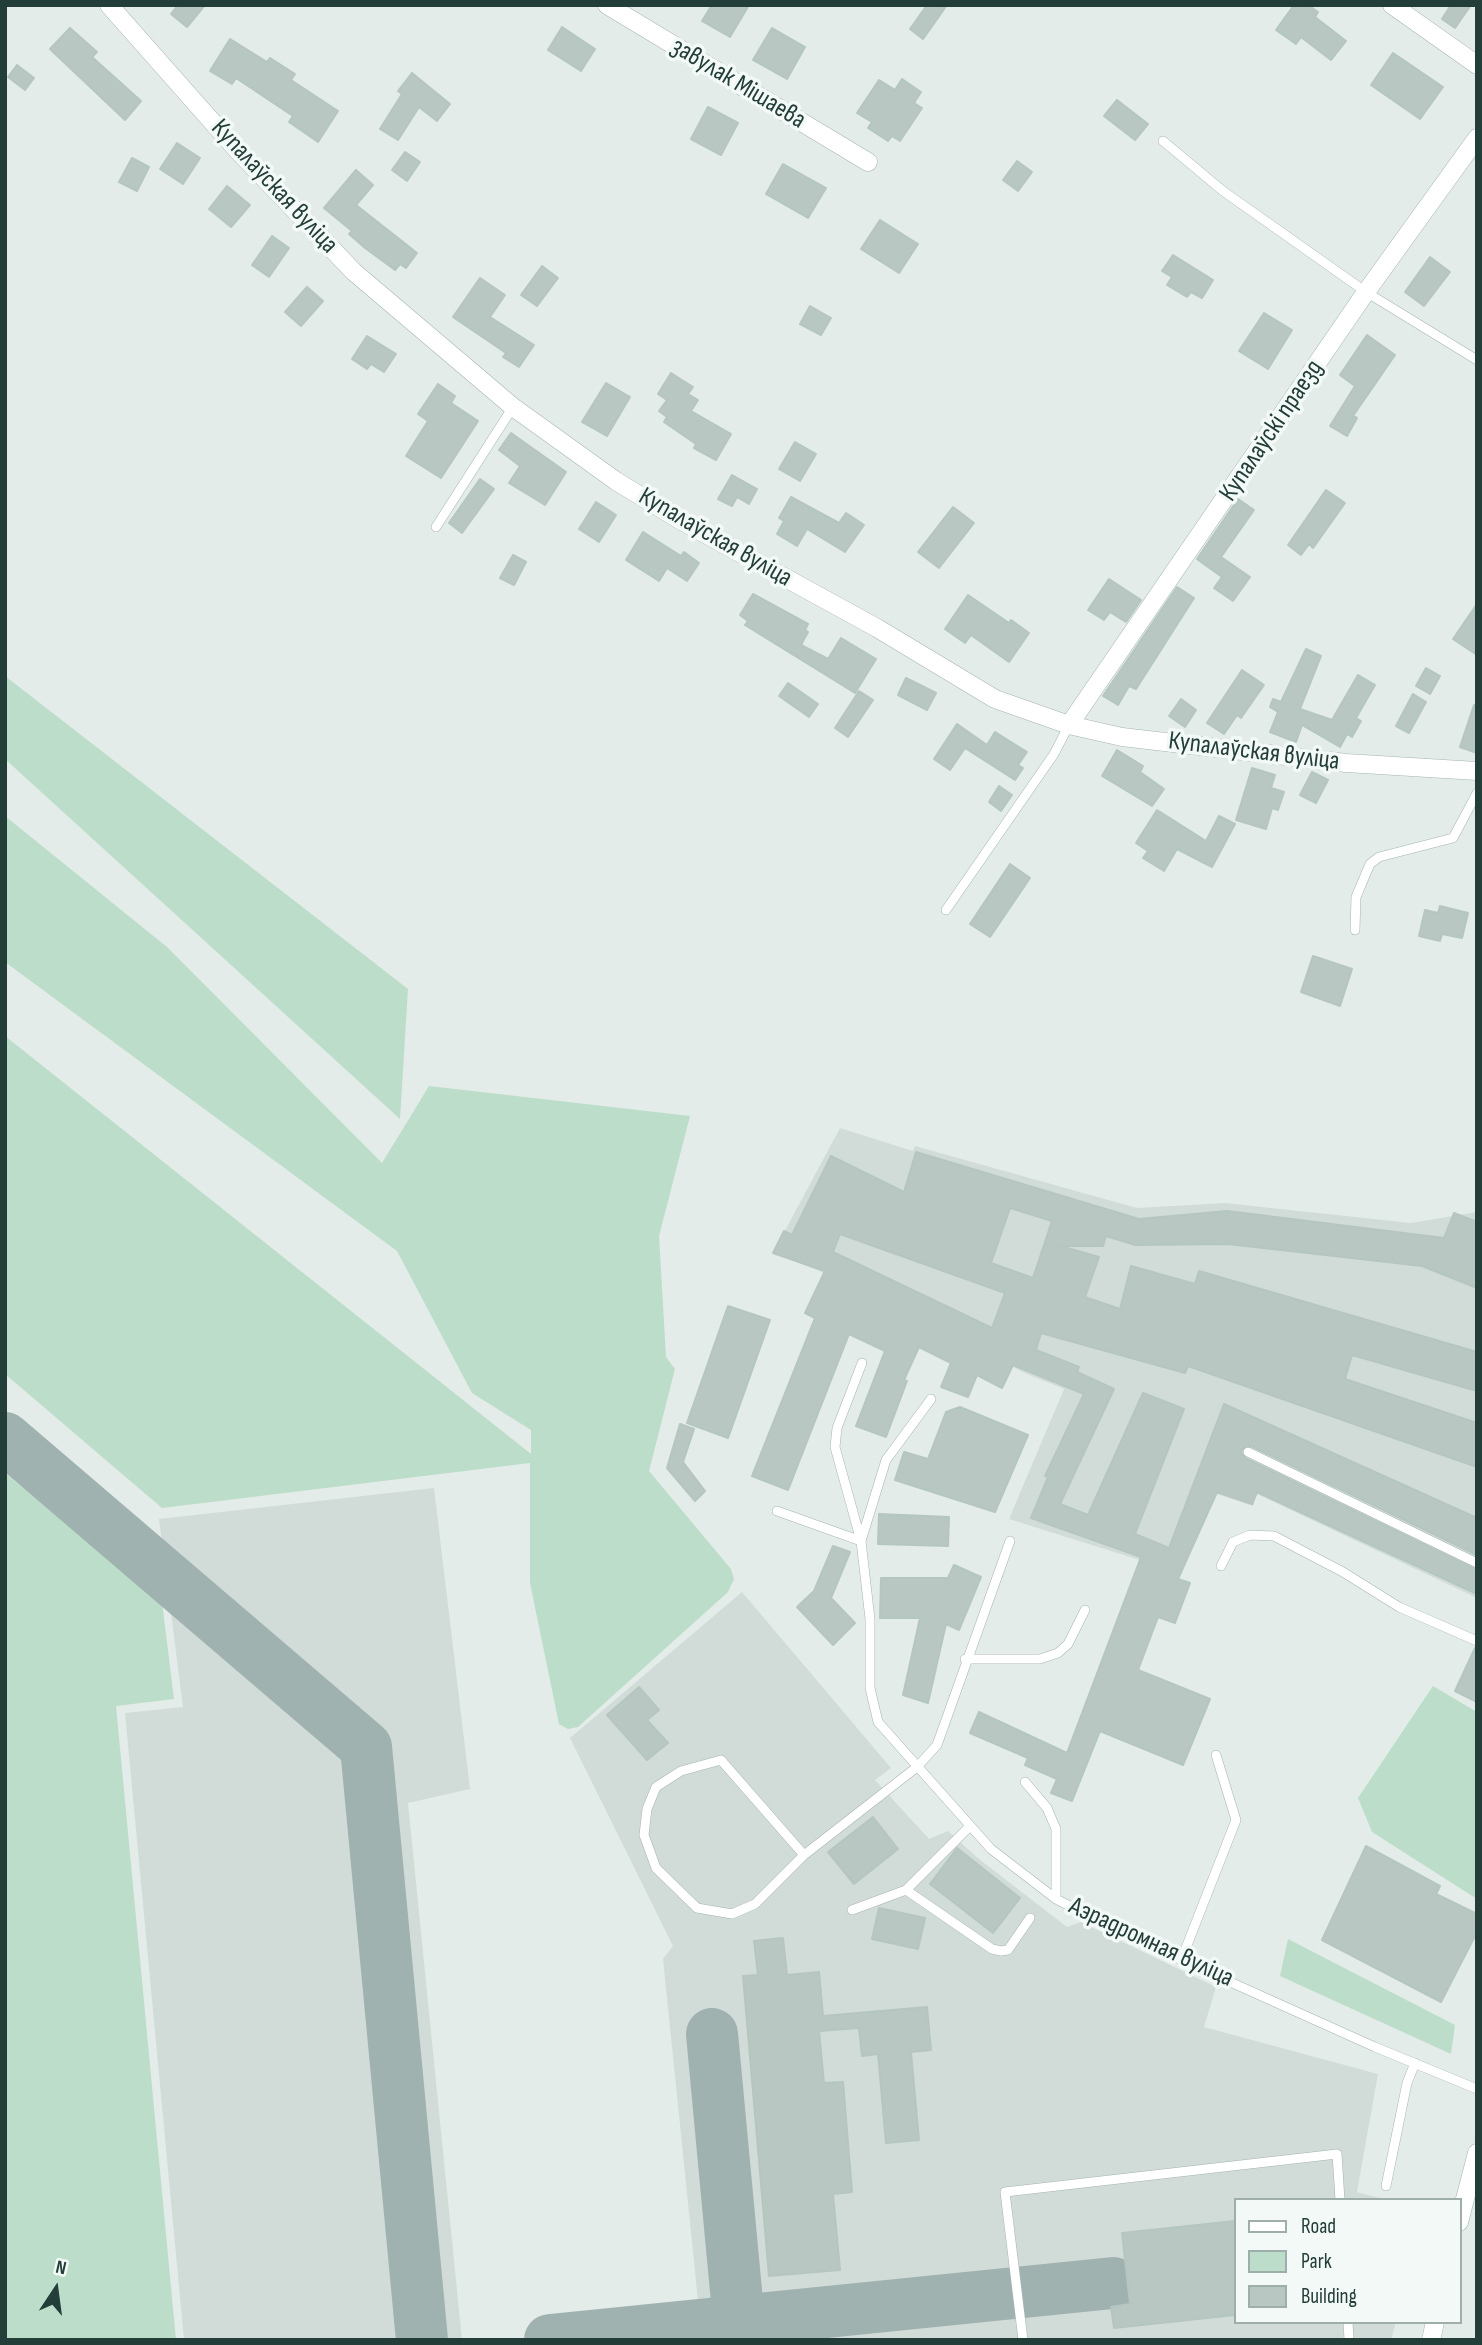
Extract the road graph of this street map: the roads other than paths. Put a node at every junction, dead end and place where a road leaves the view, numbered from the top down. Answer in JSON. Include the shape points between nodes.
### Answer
{"nodes":[{"id":1,"x":109,"y":5,"type":"edge"},
{"id":2,"x":607,"y":5,"type":"edge"},
{"id":3,"x":1392,"y":5,"type":"edge"},
{"id":4,"x":1477,"y":65,"type":"edge"},
{"id":5,"x":1477,"y":138,"type":"edge"},
{"id":6,"x":1163,"y":141,"type":"dead end"},
{"id":7,"x":868,"y":162,"type":"dead end"},
{"id":8,"x":1366,"y":292,"type":"junction"},
{"id":9,"x":1477,"y":360,"type":"edge"},
{"id":10,"x":513,"y":407,"type":"junction"},
{"id":11,"x":436,"y":527,"type":"dead end"},
{"id":12,"x":1069,"y":725,"type":"junction"},
{"id":13,"x":1477,"y":771,"type":"edge"},
{"id":14,"x":1477,"y":793,"type":"edge"},
{"id":15,"x":946,"y":910,"type":"dead end"},
{"id":16,"x":1355,"y":930,"type":"dead end"},
{"id":17,"x":862,"y":1363,"type":"dead end"},
{"id":18,"x":931,"y":1399,"type":"dead end"},
{"id":19,"x":1248,"y":1452,"type":"dead end"},
{"id":20,"x":777,"y":1511,"type":"dead end"},
{"id":21,"x":861,"y":1541,"type":"junction"},
{"id":22,"x":1010,"y":1541,"type":"dead end"},
{"id":23,"x":1477,"y":1563,"type":"edge"},
{"id":24,"x":1221,"y":1566,"type":"dead end"},
{"id":25,"x":1085,"y":1610,"type":"dead end"},
{"id":26,"x":1477,"y":1641,"type":"edge"},
{"id":27,"x":965,"y":1659,"type":"junction"},
{"id":28,"x":1216,"y":1755,"type":"dead end"},
{"id":29,"x":918,"y":1768,"type":"junction"},
{"id":30,"x":1025,"y":1782,"type":"dead end"},
{"id":31,"x":970,"y":1826,"type":"junction"},
{"id":32,"x":804,"y":1855,"type":"junction"},
{"id":33,"x":906,"y":1890,"type":"junction"},
{"id":34,"x":1056,"y":1899,"type":"junction"},
{"id":35,"x":852,"y":1910,"type":"dead end"},
{"id":36,"x":1030,"y":1918,"type":"dead end"},
{"id":37,"x":1182,"y":1958,"type":"junction"},
{"id":38,"x":1415,"y":2063,"type":"junction"},
{"id":39,"x":1477,"y":2089,"type":"edge"},
{"id":40,"x":1477,"y":2153,"type":"edge"},
{"id":41,"x":1386,"y":2186,"type":"dead end"},
{"id":42,"x":1340,"y":2198,"type":"edge"},
{"id":43,"x":1461,"y":2214,"type":"edge"},
{"id":44,"x":1023,"y":2340,"type":"edge"}],
"edges":[{"from":1,"to":10,"type":"street","name":"Купалаўская вуліца","via":[[238,151],[354,272]]},
{"from":2,"to":7,"type":"street","name":"завулак Мішаева"},
{"from":3,"to":4,"type":"street"},
{"from":5,"to":8,"type":"street","name":"Купалаўскі праезд"},
{"from":6,"to":8,"type":"lane","via":[[1223,191]]},
{"from":8,"to":9,"type":"lane"},
{"from":8,"to":12,"type":"street","name":"Купалаўскі праезд"},
{"from":10,"to":11,"type":"lane"},
{"from":10,"to":12,"type":"street","name":"Купалаўская вуліца","via":[[616,481],[680,520],[995,699]]},
{"from":12,"to":13,"type":"street","name":"Купалаўская вуліца","via":[[1122,737],[1346,763]]},
{"from":12,"to":15,"type":"lane","via":[[1054,754]]},
{"from":14,"to":16,"type":"lane","via":[[1453,838],[1379,857],[1370,864],[1356,897]]},
{"from":17,"to":21,"type":"lane","via":[[837,1428],[835,1447]]},
{"from":18,"to":21,"type":"lane","via":[[886,1460]]},
{"from":19,"to":23,"type":"lane"},
{"from":20,"to":21,"type":"lane"},
{"from":21,"to":29,"type":"lane","name":"Аэрадромная вуліца","via":[[870,1619],[870,1689],[878,1722]]},
{"from":22,"to":27,"type":"lane"},
{"from":24,"to":26,"type":"lane","via":[[1233,1542],[1250,1535],[1274,1536],[1399,1607]]},
{"from":25,"to":27,"type":"lane","via":[[1068,1644],[1058,1653],[1040,1659]]},
{"from":27,"to":29,"type":"lane","via":[[937,1745]]},
{"from":28,"to":37,"type":"lane","via":[[1236,1820]]},
{"from":29,"to":31,"type":"lane","name":"Аэрадромная вуліца"},
{"from":29,"to":32,"type":"lane"},
{"from":30,"to":34,"type":"lane","via":[[1047,1808],[1056,1829]]},
{"from":31,"to":33,"type":"lane"},
{"from":31,"to":34,"type":"lane","name":"Аэрадромная вуліца","via":[[991,1849]]},
{"from":32,"to":32,"type":"lane","via":[[755,1904],[732,1914],[697,1908],[656,1868],[644,1835],[647,1809],[656,1787],[681,1771],[721,1760]]},
{"from":33,"to":35,"type":"lane"},
{"from":33,"to":36,"type":"lane","via":[[992,1949],[1008,1950]]},
{"from":34,"to":37,"type":"lane","name":"Аэрадромная вуліца"},
{"from":37,"to":38,"type":"lane","name":"Аэрадромная вуліца"},
{"from":38,"to":39,"type":"lane","name":"Аэрадромная вуліца"},
{"from":38,"to":41,"type":"lane"},
{"from":40,"to":43,"type":"street"},
{"from":42,"to":44,"type":"lane","via":[[1337,2154],[1005,2192]]}]}
